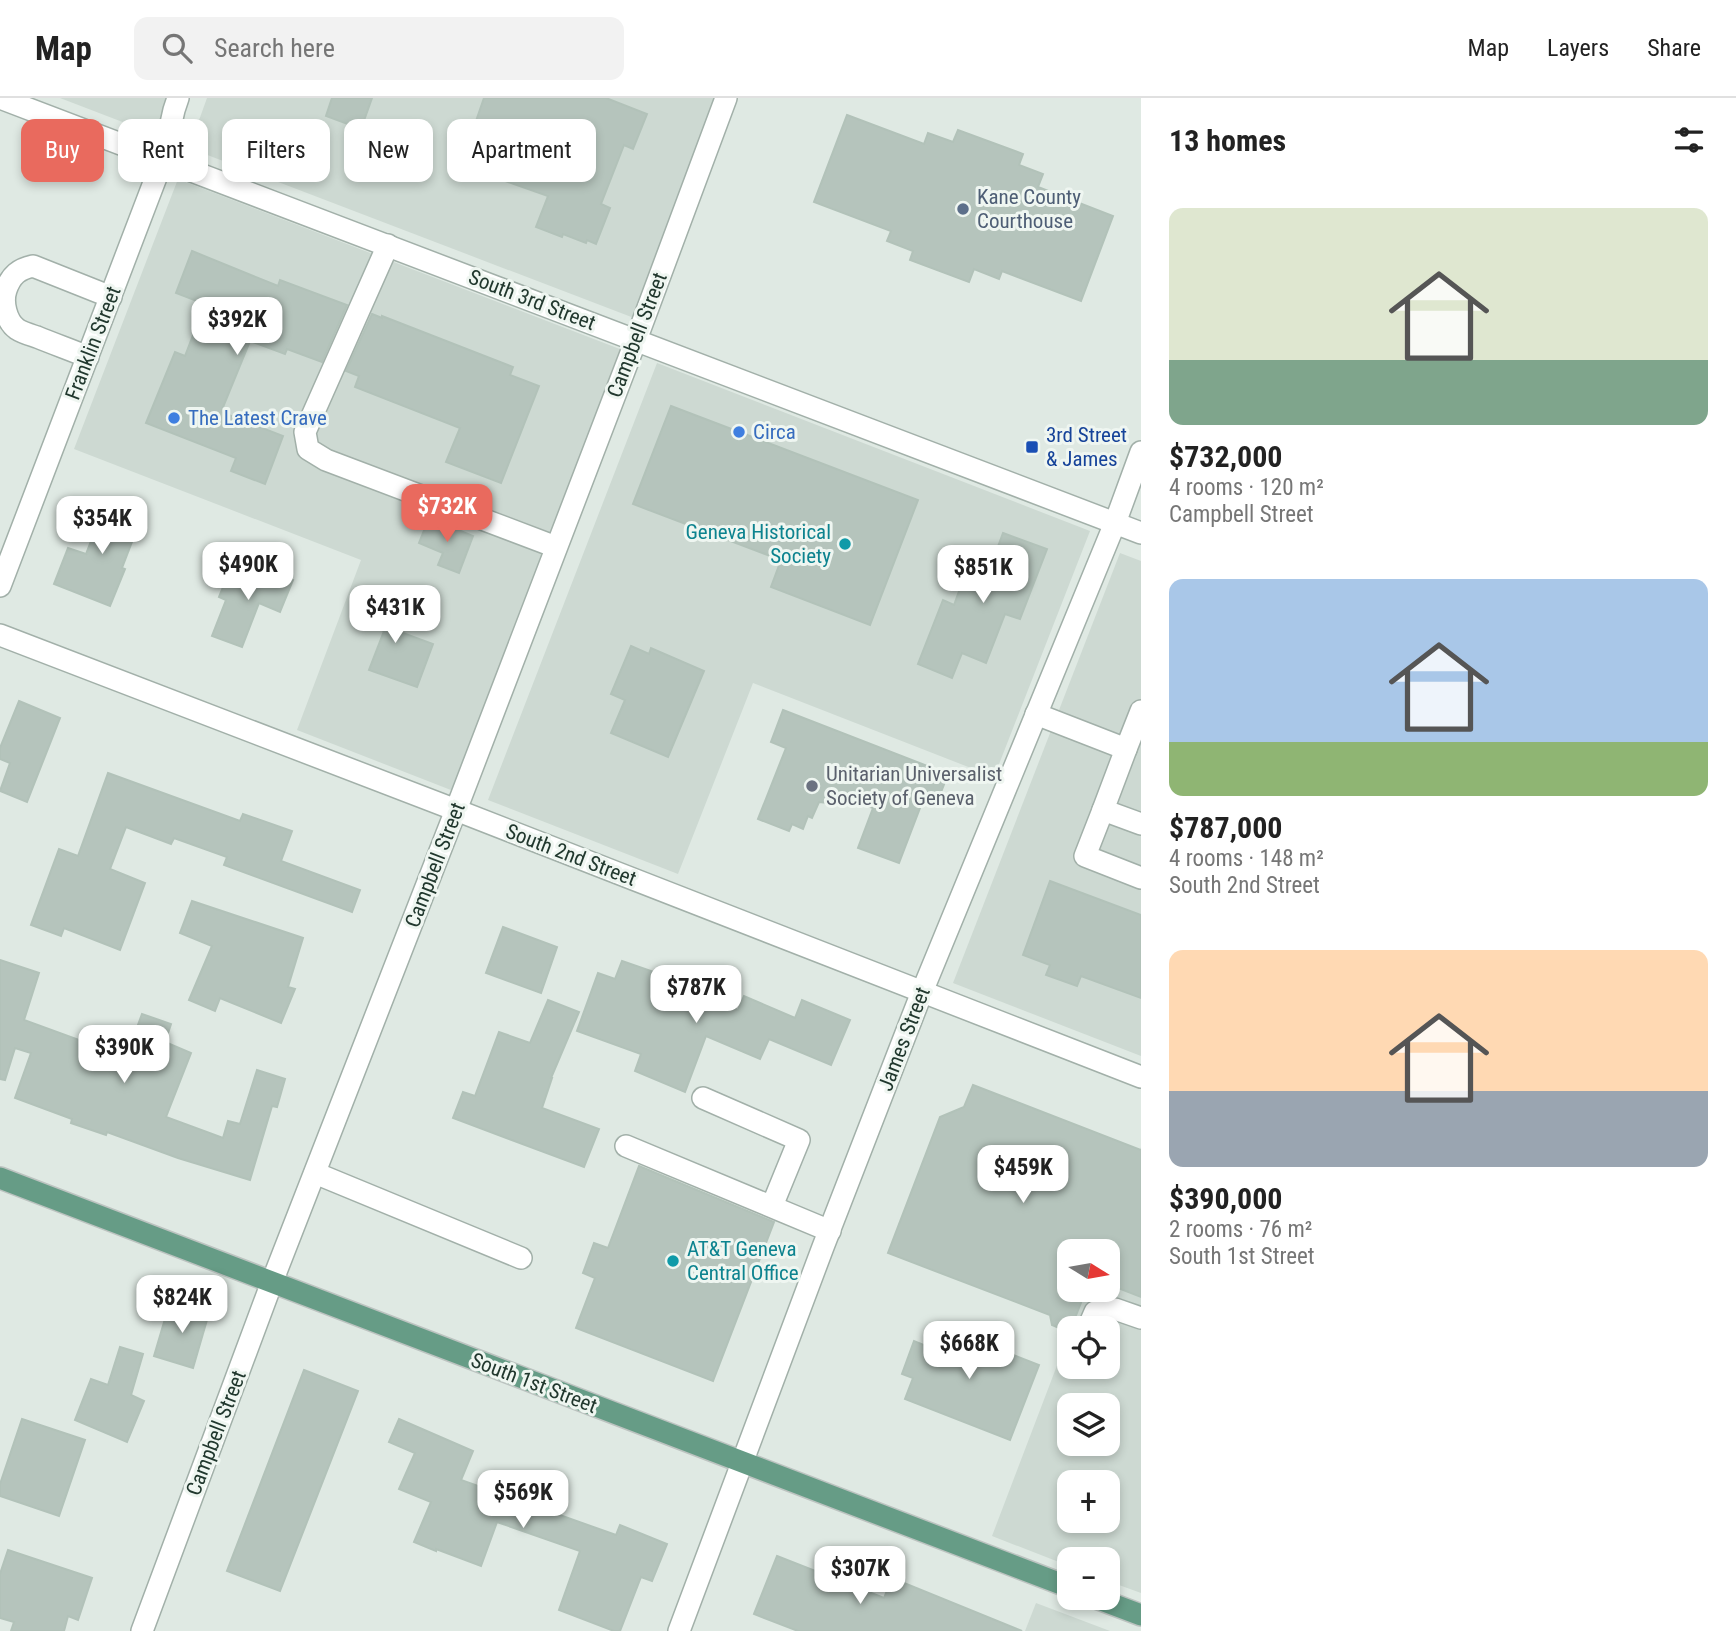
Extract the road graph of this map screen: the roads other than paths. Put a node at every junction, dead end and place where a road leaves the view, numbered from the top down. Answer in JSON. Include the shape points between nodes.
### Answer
{"nodes":[{"id":1,"x":0,"y":98,"type":"edge"},
{"id":2,"x":178,"y":98,"type":"edge"},
{"id":3,"x":726,"y":98,"type":"edge"},
{"id":4,"x":172,"y":119,"type":"edge"},
{"id":5,"x":118,"y":142,"type":"edge"},
{"id":6,"x":208,"y":176,"type":"edge"},
{"id":7,"x":154,"y":182,"type":"edge"},
{"id":8,"x":388,"y":245,"type":"junction"},
{"id":9,"x":111,"y":297,"type":"junction"},
{"id":10,"x":636,"y":340,"type":"junction"},
{"id":11,"x":88,"y":357,"type":"junction"},
{"id":12,"x":1141,"y":452,"type":"edge"},
{"id":13,"x":1115,"y":523,"type":"junction"},
{"id":14,"x":1141,"y":533,"type":"edge"},
{"id":15,"x":556,"y":547,"type":"junction"},
{"id":16,"x":0,"y":586,"type":"edge"},
{"id":17,"x":0,"y":635,"type":"edge"},
{"id":18,"x":1141,"y":711,"type":"edge"},
{"id":19,"x":1036,"y":714,"type":"junction"},
{"id":20,"x":1126,"y":748,"type":"junction"},
{"id":21,"x":456,"y":810,"type":"junction"},
{"id":22,"x":1103,"y":810,"type":"junction"},
{"id":23,"x":1141,"y":824,"type":"edge"},
{"id":24,"x":1141,"y":878,"type":"edge"},
{"id":25,"x":922,"y":992,"type":"junction"},
{"id":26,"x":1141,"y":1077,"type":"edge"},
{"id":27,"x":703,"y":1098,"type":"dead end"},
{"id":28,"x":626,"y":1146,"type":"dead end"},
{"id":29,"x":315,"y":1172,"type":"junction"},
{"id":30,"x":0,"y":1178,"type":"edge"},
{"id":31,"x":772,"y":1206,"type":"junction"},
{"id":32,"x":830,"y":1231,"type":"junction"},
{"id":33,"x":521,"y":1258,"type":"dead end"},
{"id":34,"x":272,"y":1282,"type":"junction"},
{"id":35,"x":1093,"y":1316,"type":"edge"},
{"id":36,"x":1141,"y":1318,"type":"edge"},
{"id":37,"x":743,"y":1464,"type":"junction"},
{"id":38,"x":1057,"y":1582,"type":"edge"},
{"id":39,"x":1120,"y":1607,"type":"edge"},
{"id":40,"x":1141,"y":1615,"type":"edge"},
{"id":41,"x":142,"y":1631,"type":"edge"},
{"id":42,"x":680,"y":1631,"type":"edge"}],
"edges":[{"from":1,"to":5,"type":"street","name":"South 3rd Street"},
{"from":2,"to":4,"type":"street","name":"Franklin Street"},
{"from":3,"to":10,"type":"street","name":"Campbell Street"},
{"from":6,"to":8,"type":"street","name":"South 3rd Street"},
{"from":7,"to":9,"type":"street","name":"Franklin Street"},
{"from":8,"to":10,"type":"street","name":"South 3rd Street"},
{"from":8,"to":15,"type":"street","via":[[305,432],[308,449],[326,460]]},
{"from":9,"to":11,"type":"street","name":"Franklin Street"},
{"from":9,"to":11,"type":"street","via":[[33,266],[16,272],[5,292],[4,306],[17,329]]},
{"from":10,"to":13,"type":"street","name":"South 3rd Street"},
{"from":10,"to":15,"type":"street","name":"Campbell Street"},
{"from":11,"to":16,"type":"street","name":"Franklin Street"},
{"from":12,"to":13,"type":"street","name":"James Street"},
{"from":13,"to":14,"type":"street","name":"South 3rd Street"},
{"from":13,"to":19,"type":"street","name":"James Street"},
{"from":15,"to":21,"type":"street","name":"Campbell Street"},
{"from":17,"to":21,"type":"street","name":"South 2nd Street"},
{"from":18,"to":20,"type":"street"},
{"from":19,"to":20,"type":"street"},
{"from":19,"to":25,"type":"street","name":"James Street"},
{"from":20,"to":22,"type":"street"},
{"from":21,"to":25,"type":"street","name":"South 2nd Street"},
{"from":21,"to":29,"type":"street","name":"Campbell Street"},
{"from":22,"to":23,"type":"street"},
{"from":22,"to":24,"type":"street","via":[[1085,856]]},
{"from":25,"to":26,"type":"street","name":"South 2nd Street"},
{"from":25,"to":32,"type":"street","name":"James Street"},
{"from":27,"to":31,"type":"street","via":[[799,1140]]},
{"from":28,"to":31,"type":"street"},
{"from":29,"to":33,"type":"street"},
{"from":29,"to":34,"type":"street","name":"Campbell Street"},
{"from":30,"to":34,"type":"main road","name":"South 1st Street"},
{"from":31,"to":32,"type":"street"},
{"from":32,"to":37,"type":"street","name":"James Street"},
{"from":34,"to":37,"type":"main road","name":"South 1st Street"},
{"from":34,"to":41,"type":"street","name":"Campbell Street"},
{"from":35,"to":36,"type":"street","via":[[1115,1308]]},
{"from":37,"to":38,"type":"main road","name":"South 1st Street"},
{"from":37,"to":42,"type":"street","name":"James Street"},
{"from":39,"to":40,"type":"main road"}]}
